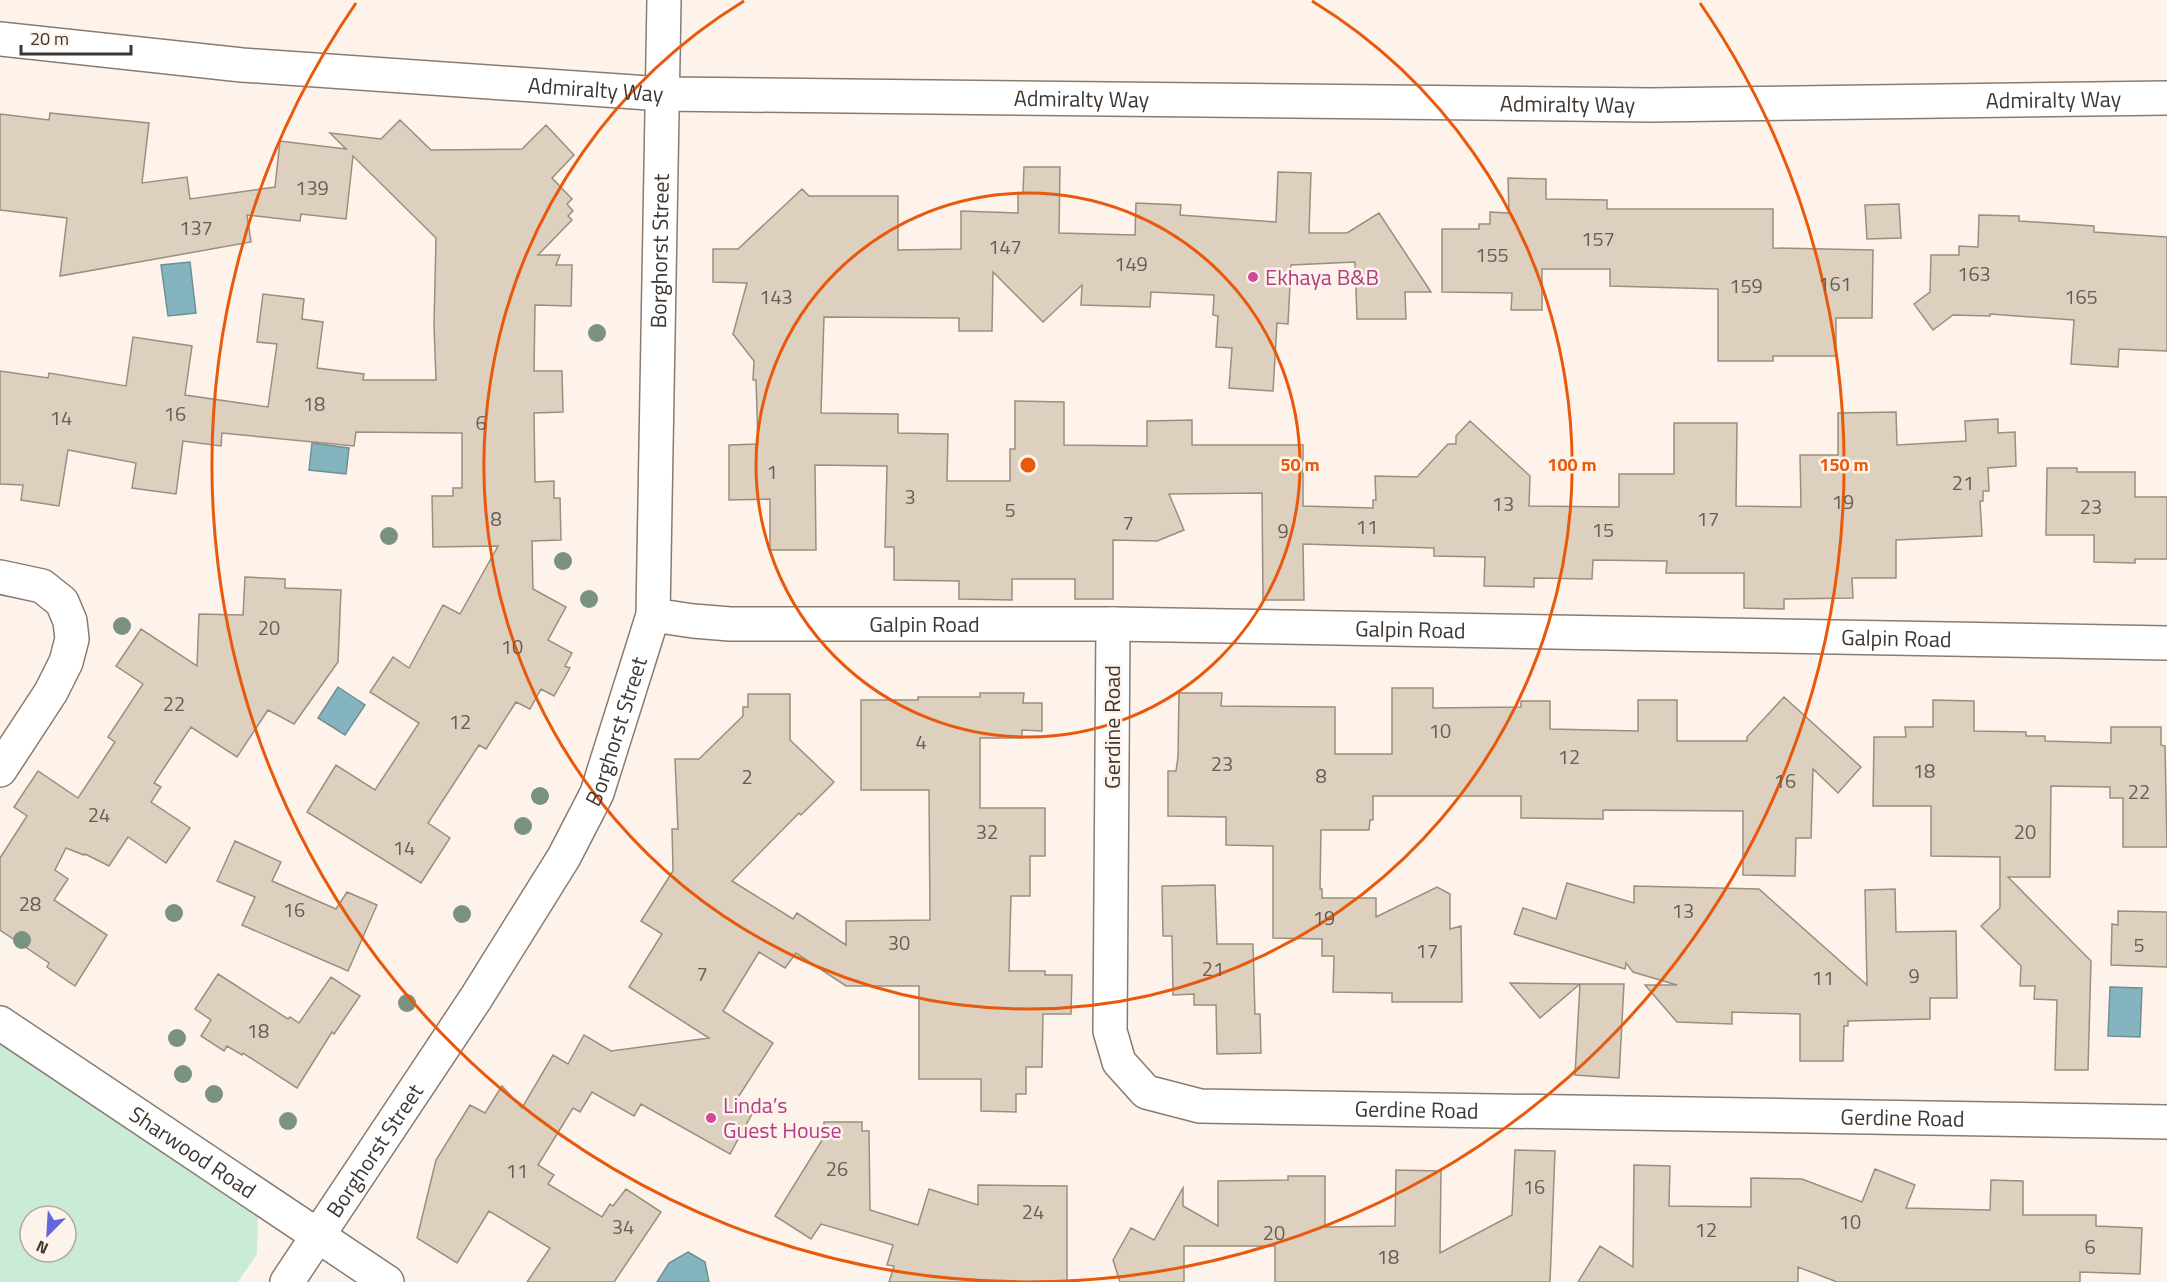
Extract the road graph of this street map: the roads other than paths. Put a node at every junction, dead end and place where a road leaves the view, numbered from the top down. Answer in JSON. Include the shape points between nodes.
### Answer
{"nodes":[{"id":1,"x":664,"y":0,"type":"edge"},
{"id":2,"x":0,"y":39,"type":"edge"},
{"id":3,"x":663,"y":94,"type":"junction"},
{"id":4,"x":2167,"y":98,"type":"edge"},
{"id":5,"x":0,"y":577,"type":"edge"},
{"id":6,"x":653,"y":615,"type":"junction"},
{"id":7,"x":1113,"y":624,"type":"junction"},
{"id":8,"x":2167,"y":643,"type":"edge"},
{"id":9,"x":0,"y":770,"type":"edge"},
{"id":10,"x":0,"y":1023,"type":"edge"},
{"id":11,"x":2167,"y":1122,"type":"edge"},
{"id":12,"x":317,"y":1236,"type":"junction"},
{"id":13,"x":287,"y":1282,"type":"edge"},
{"id":14,"x":387,"y":1282,"type":"edge"}],
"edges":[{"from":1,"to":3,"type":"street","name":"Borghorst Street"},
{"from":2,"to":3,"type":"street","name":"Admiralty Way","via":[[242,65]]},
{"from":3,"to":4,"type":"street","name":"Admiralty Way","via":[[1650,105]]},
{"from":3,"to":6,"type":"street","name":"Borghorst Street"},
{"from":5,"to":9,"type":"street","via":[[42,586],[62,602],[72,639],[66,663],[51,692]]},
{"from":6,"to":7,"type":"street","name":"Galpin Road","via":[[730,624]]},
{"from":6,"to":12,"type":"street","name":"Borghorst Street","via":[[597,793],[564,857],[476,998]]},
{"from":7,"to":8,"type":"street","name":"Galpin Road"},
{"from":7,"to":11,"type":"street","name":"Gerdine Road","via":[[1110,1031],[1119,1062],[1146,1092],[1200,1106]]},
{"from":10,"to":12,"type":"street","name":"Sharwood Road"},
{"from":12,"to":13,"type":"street","name":"Borghorst Street"},
{"from":12,"to":14,"type":"street","name":"Sharwood Road"}]}
